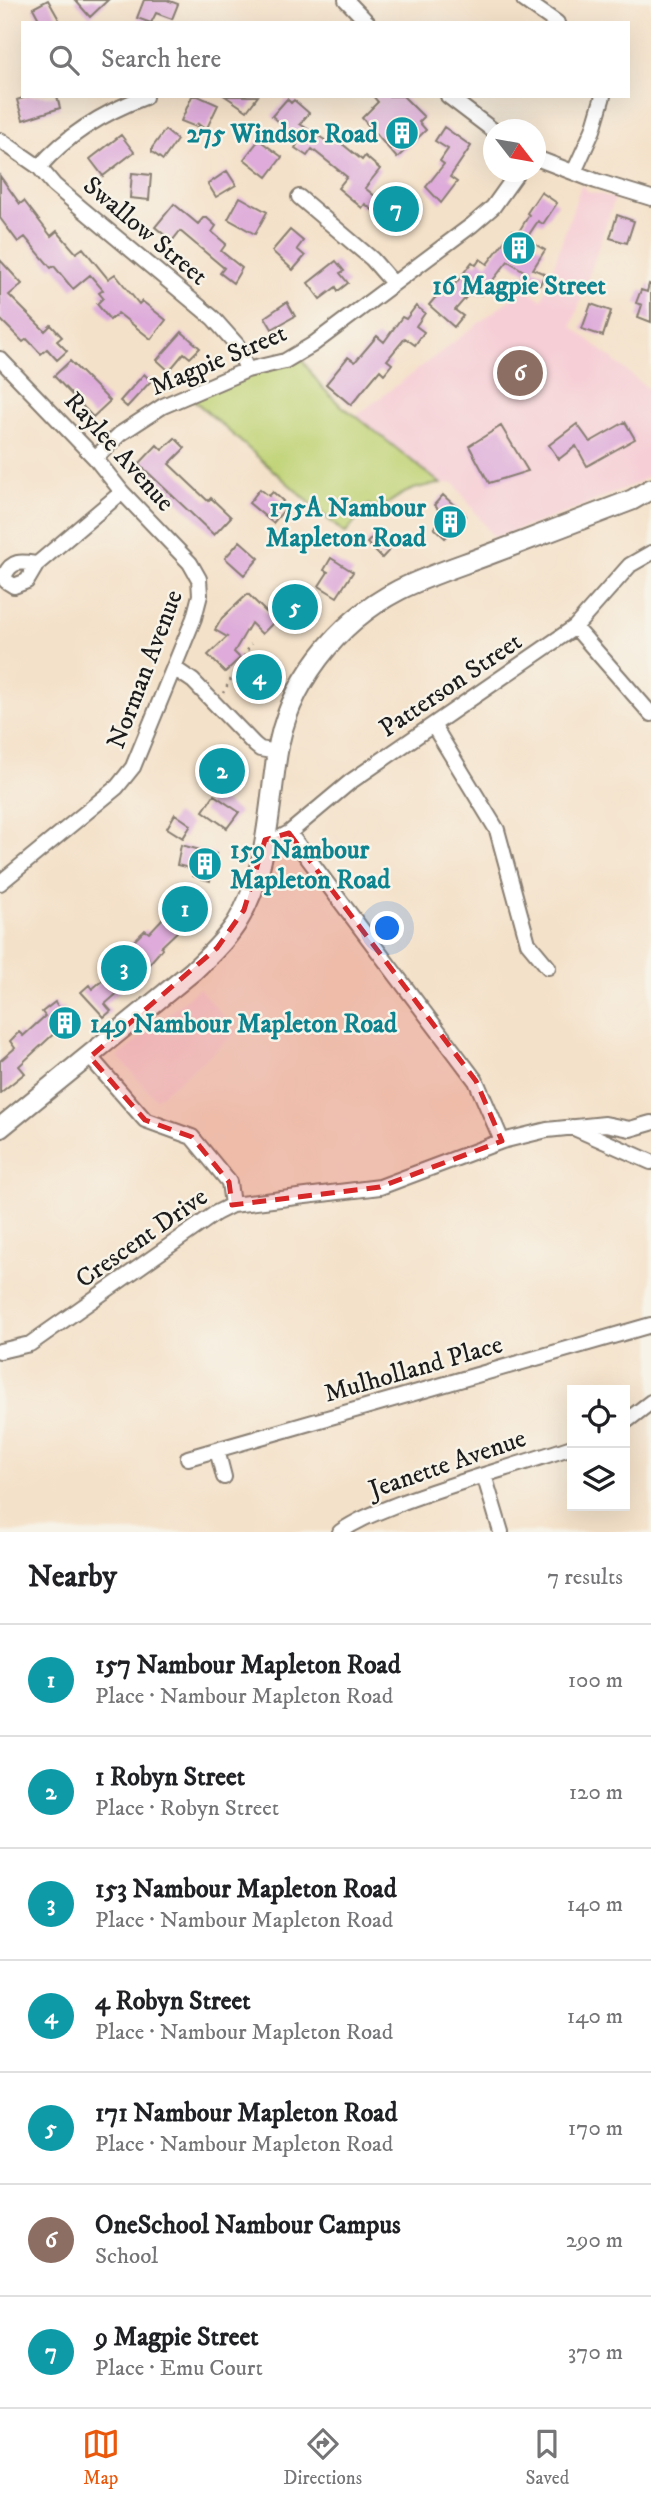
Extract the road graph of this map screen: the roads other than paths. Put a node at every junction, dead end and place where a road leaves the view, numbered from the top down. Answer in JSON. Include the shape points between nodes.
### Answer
{"nodes":[{"id":1,"x":346,"y":0,"type":"edge"},
{"id":2,"x":524,"y":0,"type":"edge"},
{"id":3,"x":366,"y":21,"type":"edge"},
{"id":4,"x":555,"y":21,"type":"edge"},
{"id":5,"x":143,"y":98,"type":"edge"},
{"id":6,"x":451,"y":98,"type":"edge"},
{"id":7,"x":602,"y":98,"type":"edge"},
{"id":8,"x":483,"y":123,"type":"edge"},
{"id":9,"x":0,"y":140,"type":"edge"},
{"id":10,"x":546,"y":162,"type":"edge"},
{"id":11,"x":39,"y":167,"type":"junction"},
{"id":12,"x":574,"y":172,"type":"junction"},
{"id":13,"x":511,"y":182,"type":"edge"},
{"id":14,"x":299,"y":197,"type":"dead end"},
{"id":15,"x":651,"y":198,"type":"edge"},
{"id":16,"x":393,"y":283,"type":"junction"},
{"id":17,"x":0,"y":359,"type":"edge"},
{"id":18,"x":247,"y":370,"type":"junction"},
{"id":19,"x":95,"y":458,"type":"junction"},
{"id":20,"x":651,"y":489,"type":"edge"},
{"id":21,"x":122,"y":492,"type":"junction"},
{"id":22,"x":651,"y":552,"type":"edge"},
{"id":23,"x":37,"y":564,"type":"dead end"},
{"id":24,"x":199,"y":579,"type":"joint"},
{"id":25,"x":575,"y":627,"type":"junction"},
{"id":26,"x":174,"y":668,"type":"junction"},
{"id":27,"x":651,"y":714,"type":"edge"},
{"id":28,"x":433,"y":725,"type":"junction"},
{"id":29,"x":277,"y":752,"type":"junction"},
{"id":30,"x":289,"y":833,"type":"junction"},
{"id":31,"x":265,"y":839,"type":"junction"},
{"id":32,"x":0,"y":883,"type":"edge"},
{"id":33,"x":548,"y":967,"type":"dead end"},
{"id":34,"x":90,"y":1057,"type":"junction"},
{"id":35,"x":651,"y":1123,"type":"edge"},
{"id":36,"x":571,"y":1126,"type":"junction"},
{"id":37,"x":0,"y":1128,"type":"edge"},
{"id":38,"x":502,"y":1141,"type":"junction"},
{"id":39,"x":651,"y":1162,"type":"edge"},
{"id":40,"x":232,"y":1205,"type":"junction"},
{"id":41,"x":651,"y":1325,"type":"edge"},
{"id":42,"x":0,"y":1351,"type":"edge"},
{"id":43,"x":651,"y":1402,"type":"edge"},
{"id":44,"x":630,"y":1418,"type":"edge"},
{"id":45,"x":569,"y":1448,"type":"edge"},
{"id":46,"x":217,"y":1450,"type":"junction"},
{"id":47,"x":188,"y":1458,"type":"dead end"},
{"id":48,"x":484,"y":1475,"type":"junction"},
{"id":49,"x":224,"y":1477,"type":"dead end"},
{"id":50,"x":340,"y":1532,"type":"edge"},
{"id":51,"x":501,"y":1532,"type":"edge"}],
"edges":[{"from":1,"to":3,"type":"street"},
{"from":2,"to":4,"type":"street"},
{"from":5,"to":11,"type":"street","via":[[108,113],[55,149]]},
{"from":6,"to":8,"type":"street"},
{"from":7,"to":12,"type":"street"},
{"from":9,"to":11,"type":"street","name":"Swallow Street"},
{"from":10,"to":12,"type":"street"},
{"from":11,"to":18,"type":"street","name":"Swallow Street","via":[[54,185],[213,317],[237,345]]},
{"from":12,"to":15,"type":"street"},
{"from":13,"to":16,"type":"street","name":"Magpie Street","via":[[493,207]]},
{"from":14,"to":16,"type":"street","via":[[372,259]]},
{"from":16,"to":18,"type":"street","name":"Magpie Street","via":[[312,345],[285,361]]},
{"from":17,"to":19,"type":"street","name":"Raylee Avenue"},
{"from":18,"to":19,"type":"street","name":"Magpie Street","via":[[163,406]]},
{"from":19,"to":21,"type":"street","name":"Raylee Avenue"},
{"from":20,"to":29,"type":"main road","via":[[424,579],[373,606],[341,631],[319,659],[294,700]]},
{"from":21,"to":23,"type":"street"},
{"from":21,"to":24,"type":"street","name":"Raylee Avenue"},
{"from":22,"to":25,"type":"street","name":"Patterson Street","via":[[630,565]]},
{"from":24,"to":26,"type":"street","name":"Norman Avenue","via":[[198,606]]},
{"from":25,"to":27,"type":"street"},
{"from":25,"to":28,"type":"street","name":"Patterson Street"},
{"from":26,"to":29,"type":"street","via":[[260,749]]},
{"from":26,"to":32,"type":"street","name":"Norman Avenue","via":[[127,776]]},
{"from":28,"to":30,"type":"street","name":"Patterson Street","via":[[350,782]]},
{"from":28,"to":33,"type":"street","via":[[497,830],[528,943]]},
{"from":29,"to":31,"type":"main road"},
{"from":30,"to":31,"type":"street","name":"Patterson Street"},
{"from":30,"to":38,"type":"street","via":[[476,1081]]},
{"from":31,"to":34,"type":"main road","via":[[253,888],[226,938]]},
{"from":34,"to":37,"type":"main road"},
{"from":34,"to":40,"type":"street","name":"Crescent Drive","via":[[145,1120],[192,1136],[229,1182]]},
{"from":35,"to":36,"type":"street","via":[[630,1129],[605,1124]]},
{"from":36,"to":38,"type":"street"},
{"from":36,"to":39,"type":"street"},
{"from":38,"to":40,"type":"street","via":[[380,1188]]},
{"from":40,"to":42,"type":"street","name":"Crescent Drive","via":[[30,1344]]},
{"from":41,"to":46,"type":"street","name":"Mulholland Place"},
{"from":43,"to":44,"type":"street"},
{"from":45,"to":48,"type":"street","name":"Jeanette Avenue"},
{"from":46,"to":47,"type":"street","name":"Mulholland Place"},
{"from":46,"to":49,"type":"street"},
{"from":48,"to":50,"type":"street","name":"Jeanette Avenue","via":[[370,1515]]},
{"from":48,"to":51,"type":"street"}]}
